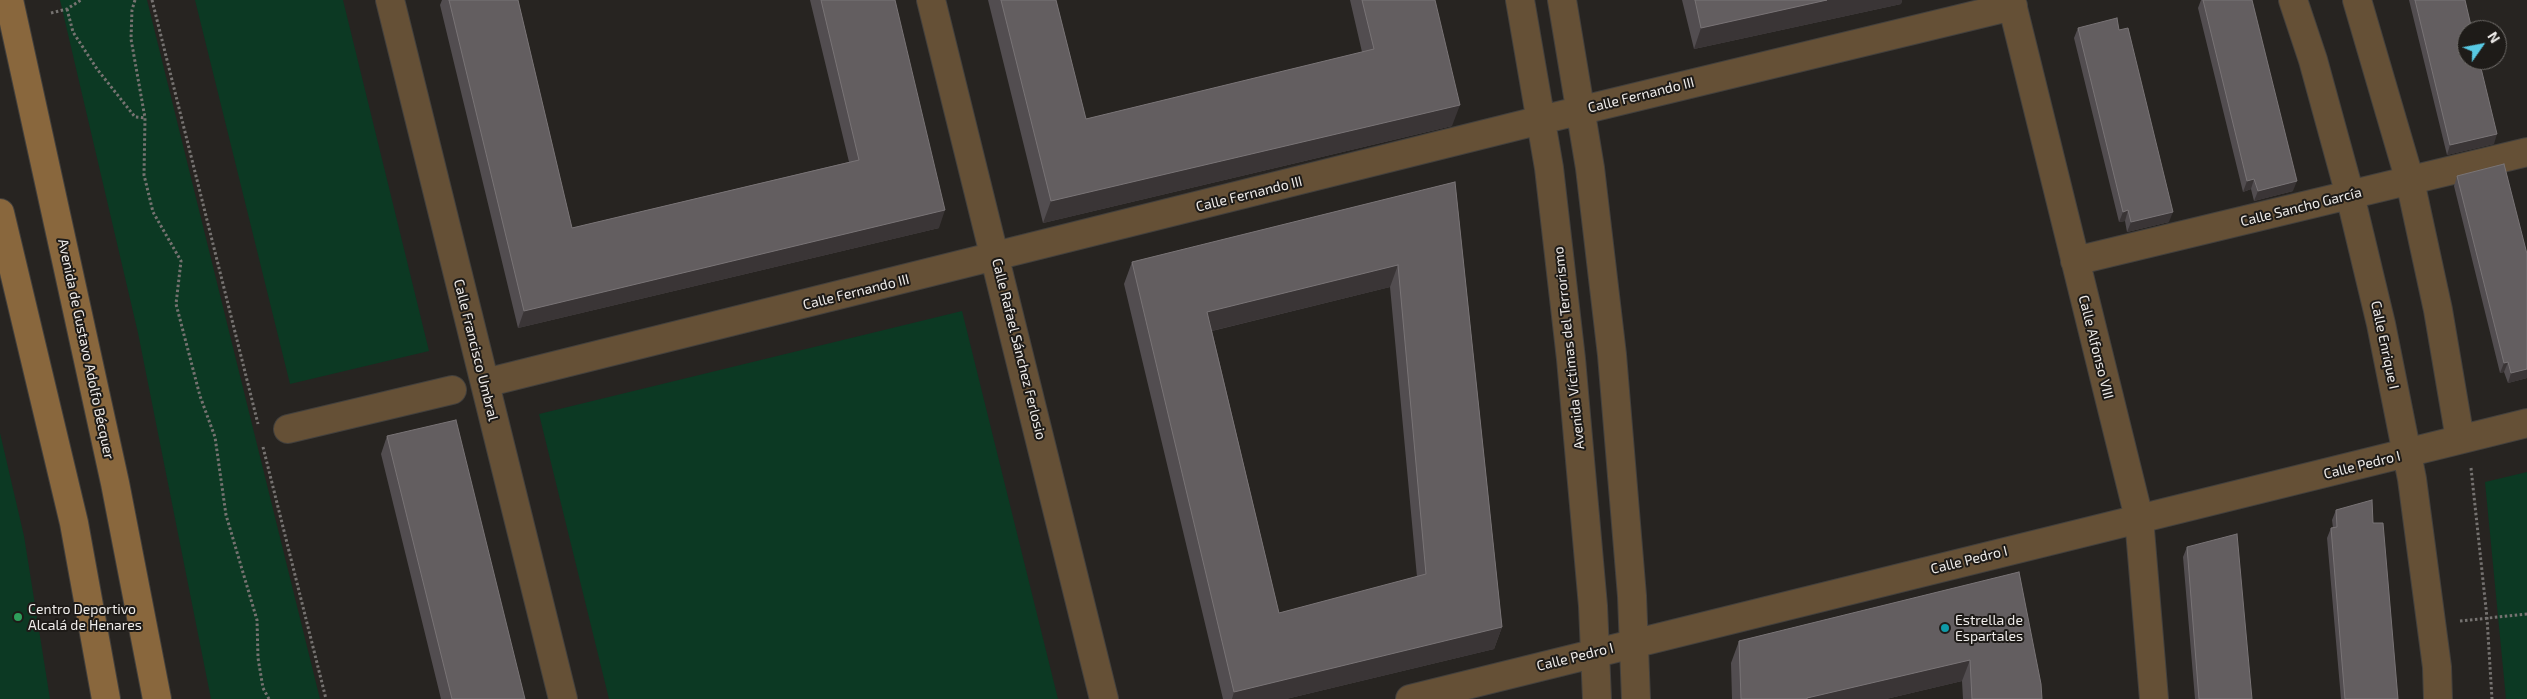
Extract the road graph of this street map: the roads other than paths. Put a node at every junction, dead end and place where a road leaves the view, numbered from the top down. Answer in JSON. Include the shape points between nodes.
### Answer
{"nodes":[{"id":1,"x":9,"y":0,"type":"edge"},
{"id":2,"x":390,"y":0,"type":"edge"},
{"id":3,"x":931,"y":0,"type":"edge"},
{"id":4,"x":1520,"y":0,"type":"edge"},
{"id":5,"x":1562,"y":0,"type":"edge"},
{"id":6,"x":2293,"y":0,"type":"edge"},
{"id":7,"x":2356,"y":0,"type":"edge"},
{"id":8,"x":2012,"y":3,"type":"edge"},
{"id":9,"x":1942,"y":11,"type":"edge"},
{"id":10,"x":1581,"y":110,"type":"junction"},
{"id":11,"x":1541,"y":120,"type":"junction"},
{"id":12,"x":2527,"y":152,"type":"edge"},
{"id":13,"x":2410,"y":181,"type":"junction"},
{"id":14,"x":2350,"y":196,"type":"junction"},
{"id":15,"x":0,"y":213,"type":"edge"},
{"id":16,"x":996,"y":257,"type":"junction"},
{"id":17,"x":2075,"y":262,"type":"junction"},
{"id":18,"x":485,"y":383,"type":"junction"},
{"id":19,"x":452,"y":390,"type":"dead end"},
{"id":20,"x":2527,"y":423,"type":"edge"},
{"id":21,"x":288,"y":429,"type":"dead end"},
{"id":22,"x":2464,"y":438,"type":"junction"},
{"id":23,"x":2408,"y":453,"type":"junction"},
{"id":24,"x":2139,"y":518,"type":"junction"},
{"id":25,"x":1634,"y":642,"type":"junction"},
{"id":26,"x":1595,"y":652,"type":"junction"},
{"id":27,"x":106,"y":699,"type":"edge"},
{"id":28,"x":157,"y":699,"type":"edge"},
{"id":29,"x":563,"y":699,"type":"edge"},
{"id":30,"x":1104,"y":699,"type":"edge"},
{"id":31,"x":1410,"y":699,"type":"edge"},
{"id":32,"x":1596,"y":699,"type":"edge"},
{"id":33,"x":1636,"y":699,"type":"edge"},
{"id":34,"x":2154,"y":699,"type":"edge"},
{"id":35,"x":2438,"y":699,"type":"edge"}],
"edges":[{"from":1,"to":28,"type":"street","name":"Avenida de Gustavo Adolfo Bécquer","via":[[115,483]]},
{"from":2,"to":18,"type":"street","name":"Calle Francisco Umbral"},
{"from":3,"to":16,"type":"street","name":"Calle Rafael Sánchez Ferlosio"},
{"from":4,"to":11,"type":"street","name":"Avenida Víctimas del Terrorismo"},
{"from":5,"to":10,"type":"street"},
{"from":6,"to":14,"type":"street","name":"Calle Enrique I"},
{"from":7,"to":13,"type":"street"},
{"from":8,"to":9,"type":"street","name":"Calle Fernando III"},
{"from":8,"to":17,"type":"street","name":"Calle Alfonso VIII"},
{"from":9,"to":10,"type":"street","name":"Calle Fernando III"},
{"from":10,"to":11,"type":"street","name":"Calle Fernando III"},
{"from":10,"to":25,"type":"street","via":[[1612,356]]},
{"from":11,"to":16,"type":"street","name":"Calle Fernando III"},
{"from":11,"to":26,"type":"street","name":"Avenida Víctimas del Terrorismo","via":[[1571,360]]},
{"from":12,"to":13,"type":"street","name":"Calle Sancho García"},
{"from":13,"to":14,"type":"street","name":"Calle Sancho García"},
{"from":13,"to":22,"type":"street"},
{"from":14,"to":17,"type":"street","name":"Calle Sancho García"},
{"from":14,"to":23,"type":"street","name":"Calle Enrique I"},
{"from":15,"to":27,"type":"street","via":[[74,523]]},
{"from":16,"to":18,"type":"street","name":"Calle Fernando III"},
{"from":16,"to":30,"type":"street","name":"Calle Rafael Sánchez Ferlosio"},
{"from":17,"to":24,"type":"street","name":"Calle Alfonso VIII"},
{"from":18,"to":29,"type":"street","name":"Calle Francisco Umbral"},
{"from":19,"to":21,"type":"street"},
{"from":20,"to":22,"type":"street","name":"Calle Pedro I"},
{"from":22,"to":23,"type":"street","name":"Calle Pedro I"},
{"from":23,"to":24,"type":"street","name":"Calle Pedro I"},
{"from":23,"to":35,"type":"street","name":"Calle Enrique I","via":[[2437,667]]},
{"from":24,"to":25,"type":"street","name":"Calle Pedro I"},
{"from":24,"to":34,"type":"street","name":"Calle Alfonso VIII"},
{"from":25,"to":26,"type":"street","name":"Calle Pedro I"},
{"from":25,"to":33,"type":"street"},
{"from":26,"to":31,"type":"street","name":"Calle Pedro I"},
{"from":26,"to":32,"type":"street","name":"Avenida Víctimas del Terrorismo"}]}
